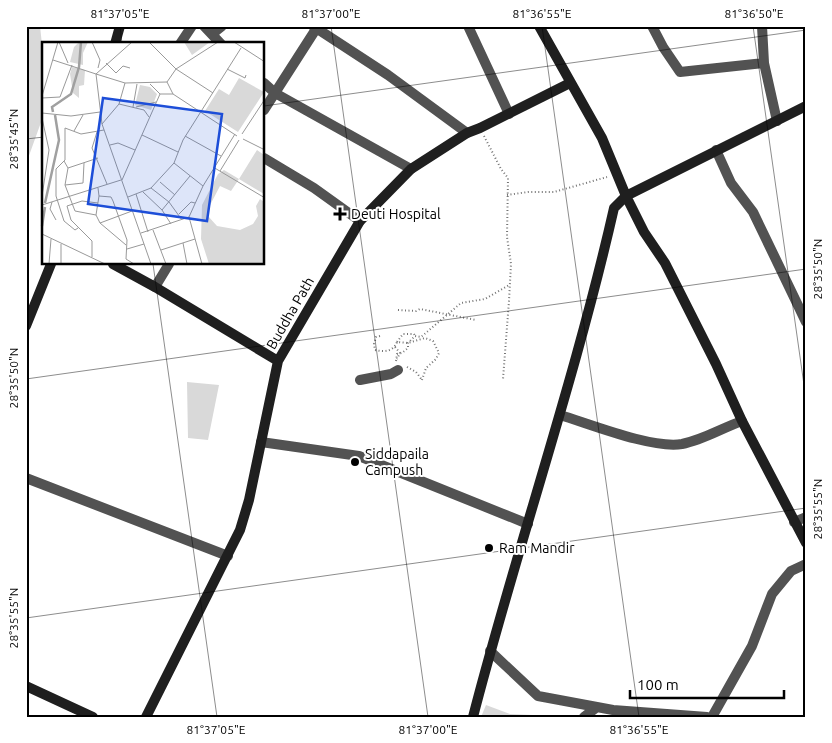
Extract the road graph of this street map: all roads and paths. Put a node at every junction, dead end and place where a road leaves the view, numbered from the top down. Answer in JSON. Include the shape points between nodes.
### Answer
{"nodes":[{"id":1,"x":120,"y":26,"type":"edge"},
{"id":2,"x":192,"y":26,"type":"edge"},
{"id":3,"x":204,"y":26,"type":"edge"},
{"id":4,"x":222,"y":26,"type":"edge"},
{"id":5,"x":468,"y":26,"type":"edge"},
{"id":6,"x":539,"y":26,"type":"edge"},
{"id":7,"x":652,"y":26,"type":"edge"},
{"id":8,"x":762,"y":26,"type":"edge"},
{"id":9,"x":314,"y":27,"type":"edge"},
{"id":10,"x":212,"y":34,"type":"junction"},
{"id":11,"x":116,"y":42,"type":"edge"},
{"id":12,"x":181,"y":42,"type":"edge"},
{"id":13,"x":219,"y":42,"type":"edge"},
{"id":14,"x":764,"y":63,"type":"junction"},
{"id":15,"x":570,"y":83,"type":"junction"},
{"id":16,"x":265,"y":84,"type":"edge"},
{"id":17,"x":275,"y":93,"type":"junction"},
{"id":18,"x":806,"y":106,"type":"edge"},
{"id":19,"x":265,"y":108,"type":"edge"},
{"id":20,"x":509,"y":114,"type":"junction"},
{"id":21,"x":778,"y":121,"type":"junction"},
{"id":22,"x":480,"y":128,"type":"junction"},
{"id":23,"x":467,"y":133,"type":"junction"},
{"id":24,"x":716,"y":150,"type":"junction"},
{"id":25,"x":265,"y":159,"type":"edge"},
{"id":26,"x":411,"y":169,"type":"junction"},
{"id":27,"x":617,"y":174,"type":"junction"},
{"id":28,"x":507,"y":195,"type":"junction"},
{"id":29,"x":626,"y":196,"type":"junction"},
{"id":30,"x":360,"y":221,"type":"junction"},
{"id":31,"x":51,"y":265,"type":"edge"},
{"id":32,"x":115,"y":265,"type":"edge"},
{"id":33,"x":168,"y":265,"type":"edge"},
{"id":34,"x":509,"y":285,"type":"junction"},
{"id":35,"x":156,"y":287,"type":"junction"},
{"id":36,"x":398,"y":310,"type":"dead end"},
{"id":37,"x":448,"y":315,"type":"junction"},
{"id":38,"x":476,"y":320,"type":"dead end"},
{"id":39,"x":806,"y":322,"type":"edge"},
{"id":40,"x":26,"y":326,"type":"edge"},
{"id":41,"x":380,"y":336,"type":"dead end"},
{"id":42,"x":415,"y":336,"type":"junction"},
{"id":43,"x":397,"y":342,"type":"junction"},
{"id":44,"x":408,"y":342,"type":"junction"},
{"id":45,"x":278,"y":361,"type":"junction"},
{"id":46,"x":398,"y":370,"type":"joint"},
{"id":47,"x":503,"y":379,"type":"dead end"},
{"id":48,"x":360,"y":380,"type":"dead end"},
{"id":49,"x":422,"y":380,"type":"dead end"},
{"id":50,"x":560,"y":415,"type":"junction"},
{"id":51,"x":742,"y":420,"type":"junction"},
{"id":52,"x":260,"y":442,"type":"junction"},
{"id":53,"x":26,"y":478,"type":"edge"},
{"id":54,"x":806,"y":516,"type":"edge"},
{"id":55,"x":794,"y":522,"type":"junction"},
{"id":56,"x":528,"y":524,"type":"junction"},
{"id":57,"x":806,"y":543,"type":"edge"},
{"id":58,"x":228,"y":556,"type":"junction"},
{"id":59,"x":806,"y":564,"type":"edge"},
{"id":60,"x":490,"y":651,"type":"junction"},
{"id":61,"x":26,"y":686,"type":"edge"},
{"id":62,"x":597,"y":707,"type":"junction"},
{"id":63,"x":613,"y":713,"type":"edge"},
{"id":64,"x":93,"y":717,"type":"edge"},
{"id":65,"x":146,"y":717,"type":"edge"},
{"id":66,"x":473,"y":717,"type":"edge"},
{"id":67,"x":584,"y":717,"type":"edge"},
{"id":68,"x":707,"y":717,"type":"edge"},
{"id":69,"x":712,"y":717,"type":"edge"}],
"edges":[{"from":1,"to":11,"type":"street"},
{"from":2,"to":12,"type":"street"},
{"from":3,"to":10,"type":"street"},
{"from":4,"to":10,"type":"street"},
{"from":5,"to":20,"type":"street"},
{"from":6,"to":15,"type":"street"},
{"from":7,"to":14,"type":"street","via":[[680,72]]},
{"from":8,"to":14,"type":"street"},
{"from":9,"to":17,"type":"street"},
{"from":9,"to":23,"type":"street","via":[[388,75]]},
{"from":10,"to":13,"type":"street"},
{"from":14,"to":21,"type":"street"},
{"from":15,"to":20,"type":"street","name":"Buddha Path"},
{"from":15,"to":27,"type":"street","via":[[602,138]]},
{"from":16,"to":17,"type":"street"},
{"from":17,"to":19,"type":"street"},
{"from":17,"to":26,"type":"street"},
{"from":18,"to":21,"type":"street"},
{"from":20,"to":22,"type":"street","name":"Buddha Path"},
{"from":21,"to":24,"type":"street"},
{"from":22,"to":23,"type":"street","name":"Buddha Path"},
{"from":22,"to":28,"type":"path","via":[[508,178]]},
{"from":23,"to":26,"type":"street","name":"Buddha Path"},
{"from":24,"to":29,"type":"street"},
{"from":24,"to":39,"type":"street","via":[[731,182],[754,212]]},
{"from":25,"to":30,"type":"street"},
{"from":26,"to":30,"type":"street","name":"Buddha Path"},
{"from":27,"to":28,"type":"path","via":[[554,192]]},
{"from":27,"to":29,"type":"street"},
{"from":28,"to":34,"type":"path"},
{"from":29,"to":50,"type":"street","via":[[614,208]]},
{"from":29,"to":51,"type":"street","via":[[644,232],[665,263]]},
{"from":30,"to":45,"type":"street","name":"Buddha Path"},
{"from":31,"to":40,"type":"street"},
{"from":32,"to":35,"type":"street"},
{"from":33,"to":35,"type":"street"},
{"from":34,"to":37,"type":"path","via":[[485,299],[461,303]]},
{"from":34,"to":47,"type":"path"},
{"from":35,"to":45,"type":"street"},
{"from":36,"to":37,"type":"path"},
{"from":37,"to":38,"type":"path"},
{"from":37,"to":42,"type":"path","via":[[421,337]]},
{"from":41,"to":43,"type":"path","via":[[376,337],[375,350],[387,351]]},
{"from":42,"to":43,"type":"path","via":[[403,334]]},
{"from":42,"to":44,"type":"path"},
{"from":43,"to":44,"type":"path"},
{"from":44,"to":46,"type":"path","via":[[408,348],[397,354]]},
{"from":44,"to":49,"type":"path","via":[[424,338],[433,340],[439,353],[426,368]]},
{"from":45,"to":52,"type":"street","name":"Buddha Path"},
{"from":46,"to":48,"type":"street"},
{"from":50,"to":51,"type":"street","via":[[652,443],[680,444],[702,439]]},
{"from":50,"to":56,"type":"street"},
{"from":51,"to":55,"type":"street"},
{"from":52,"to":56,"type":"street","via":[[359,456]]},
{"from":52,"to":58,"type":"street","name":"Buddha Path","via":[[240,530]]},
{"from":53,"to":58,"type":"street"},
{"from":54,"to":55,"type":"street"},
{"from":55,"to":57,"type":"street"},
{"from":56,"to":60,"type":"street"},
{"from":58,"to":65,"type":"street","name":"Buddha Path"},
{"from":59,"to":69,"type":"street","via":[[791,571],[772,594],[752,646]]},
{"from":60,"to":62,"type":"street","via":[[538,696]]},
{"from":60,"to":66,"type":"street"},
{"from":61,"to":64,"type":"street"},
{"from":62,"to":63,"type":"street"},
{"from":62,"to":67,"type":"street"},
{"from":63,"to":68,"type":"street"}]}
